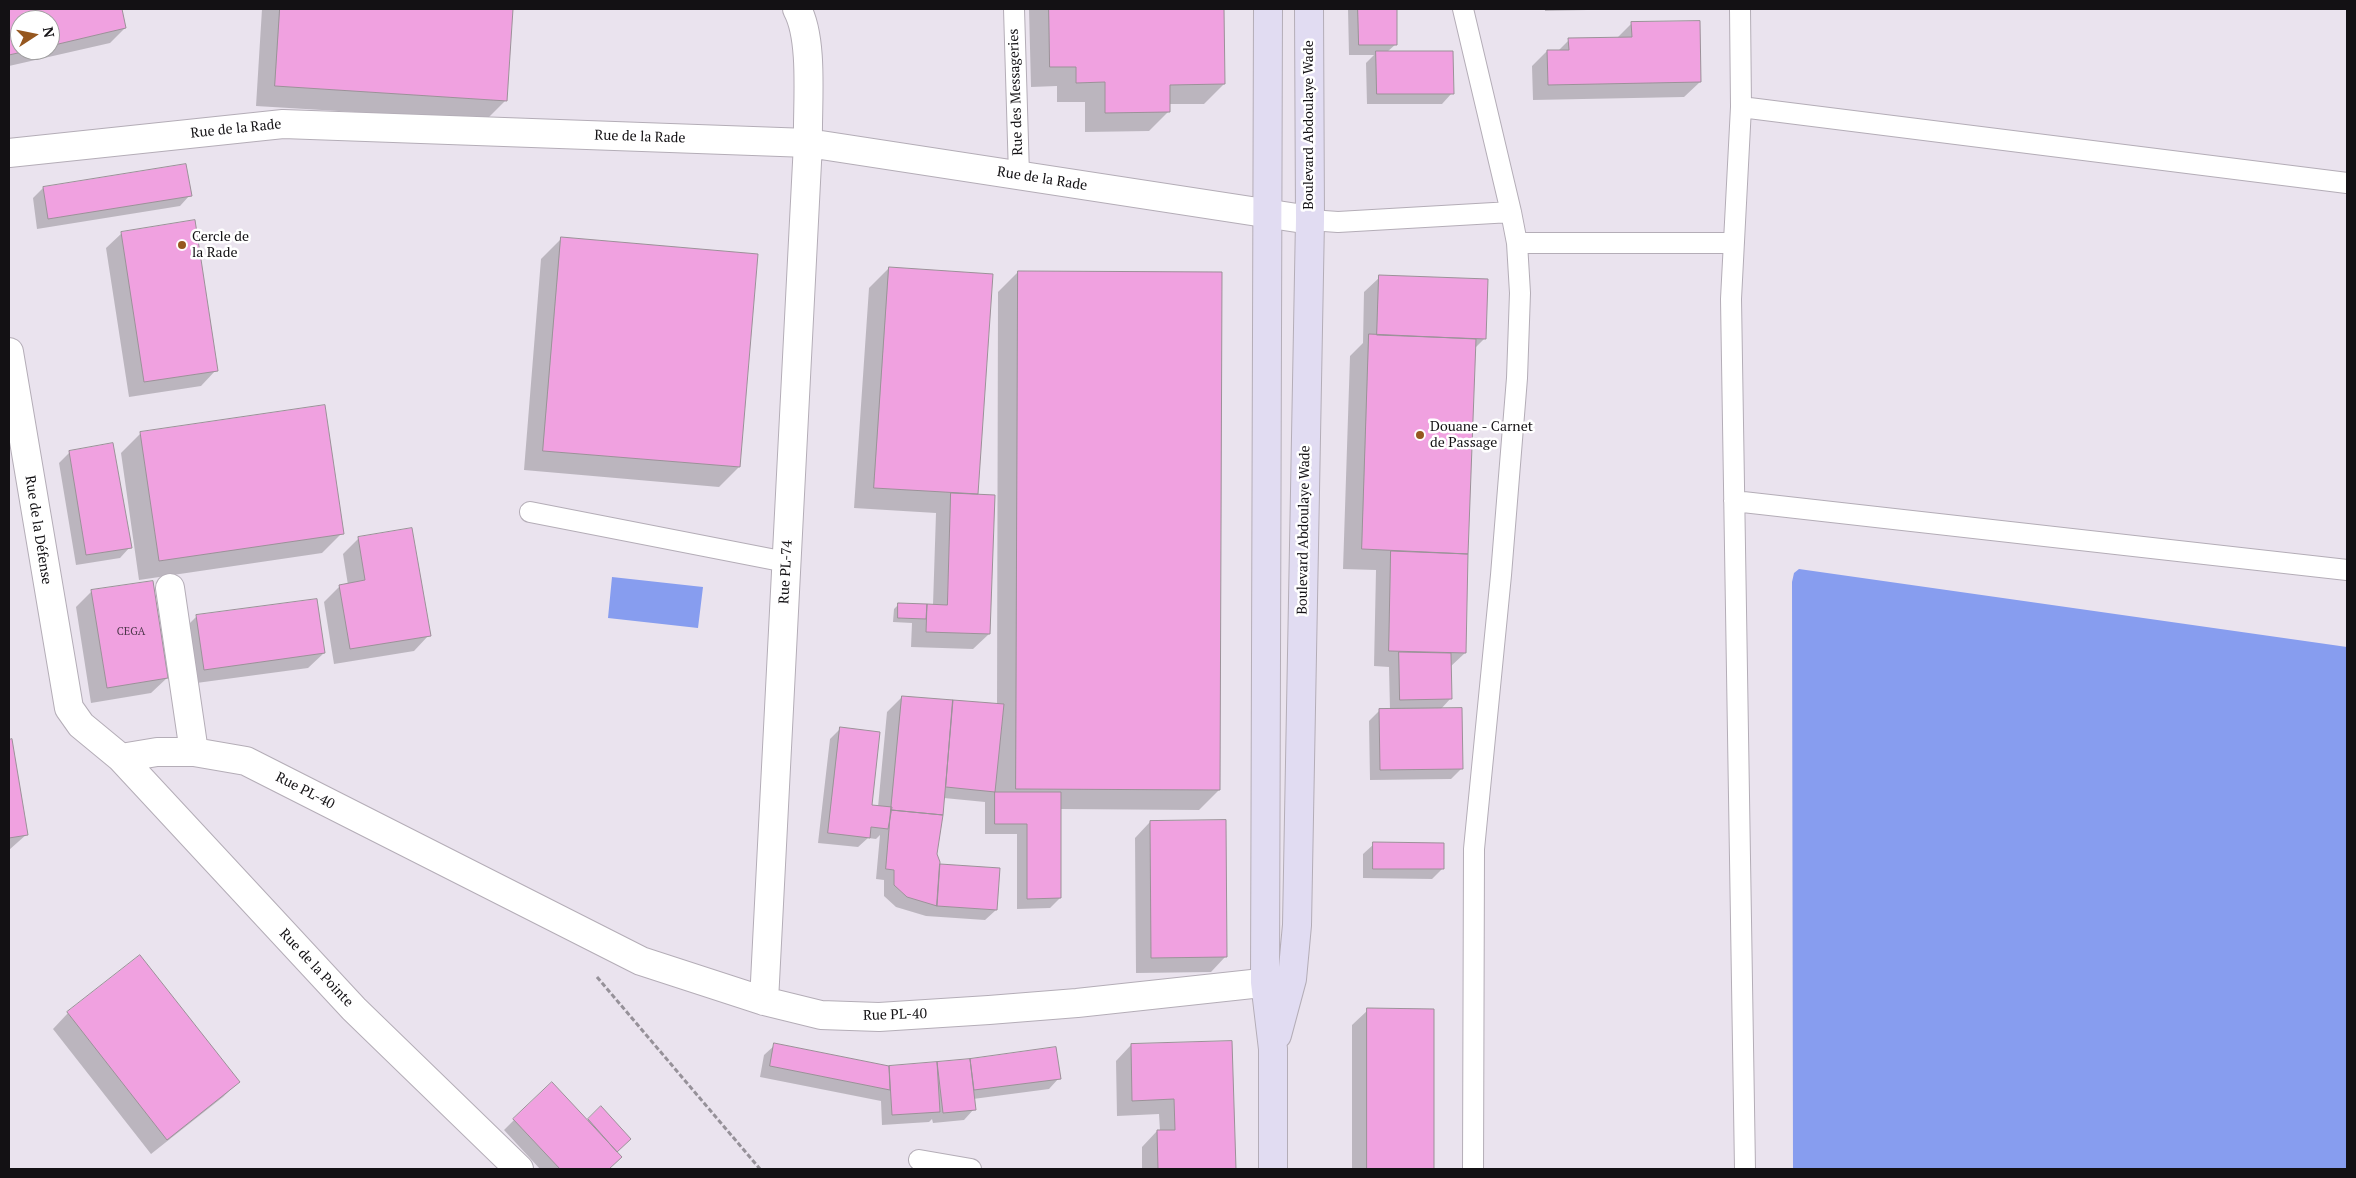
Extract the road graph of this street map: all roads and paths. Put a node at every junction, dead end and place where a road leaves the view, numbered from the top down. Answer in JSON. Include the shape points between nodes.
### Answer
{"nodes":[{"id":1,"x":797,"y":9,"type":"edge"},
{"id":2,"x":1014,"y":9,"type":"edge"},
{"id":3,"x":1268,"y":9,"type":"edge"},
{"id":4,"x":1309,"y":9,"type":"edge"},
{"id":5,"x":1463,"y":9,"type":"edge"},
{"id":6,"x":1740,"y":9,"type":"edge"},
{"id":7,"x":1741,"y":107,"type":"junction"},
{"id":8,"x":808,"y":143,"type":"junction"},
{"id":9,"x":9,"y":153,"type":"edge"},
{"id":10,"x":1019,"y":175,"type":"junction"},
{"id":11,"x":2347,"y":183,"type":"edge"},
{"id":12,"x":1511,"y":212,"type":"junction"},
{"id":13,"x":1268,"y":214,"type":"junction"},
{"id":14,"x":1310,"y":220,"type":"junction"},
{"id":15,"x":1517,"y":243,"type":"junction"},
{"id":16,"x":1734,"y":243,"type":"junction"},
{"id":17,"x":9,"y":352,"type":"edge"},
{"id":18,"x":1734,"y":502,"type":"junction"},
{"id":19,"x":530,"y":512,"type":"dead end"},
{"id":20,"x":786,"y":562,"type":"junction"},
{"id":21,"x":2347,"y":570,"type":"edge"},
{"id":22,"x":170,"y":588,"type":"dead end"},
{"id":23,"x":194,"y":752,"type":"junction"},
{"id":24,"x":121,"y":758,"type":"junction"},
{"id":25,"x":593,"y":973,"type":"dead end"},
{"id":26,"x":1292,"y":979,"type":"junction"},
{"id":27,"x":1265,"y":982,"type":"junction"},
{"id":28,"x":764,"y":1001,"type":"junction"},
{"id":29,"x":1273,"y":1049,"type":"junction"},
{"id":30,"x":919,"y":1160,"type":"dead end"},
{"id":31,"x":518,"y":1169,"type":"edge"},
{"id":32,"x":760,"y":1169,"type":"edge"},
{"id":33,"x":971,"y":1169,"type":"edge"},
{"id":34,"x":1273,"y":1169,"type":"edge"},
{"id":35,"x":1473,"y":1169,"type":"edge"},
{"id":36,"x":1745,"y":1169,"type":"edge"}],
"edges":[{"from":1,"to":8,"type":"street","name":"Rue PL-74","via":[[803,20],[807,42]]},
{"from":2,"to":10,"type":"lane","name":"Rue des Messageries"},
{"from":3,"to":13,"type":"street","name":"Boulevard Abdoulaye Wade"},
{"from":4,"to":14,"type":"street","name":"Boulevard Abdoulaye Wade"},
{"from":5,"to":12,"type":"lane"},
{"from":6,"to":7,"type":"lane"},
{"from":7,"to":11,"type":"lane"},
{"from":7,"to":16,"type":"lane"},
{"from":8,"to":9,"type":"street","name":"Rue de la Rade","via":[[283,124]]},
{"from":8,"to":10,"type":"street","name":"Rue de la Rade"},
{"from":8,"to":20,"type":"street","name":"Rue PL-74"},
{"from":10,"to":13,"type":"street","name":"Rue de la Rade"},
{"from":12,"to":14,"type":"lane","via":[[1338,222]]},
{"from":12,"to":15,"type":"lane"},
{"from":13,"to":14,"type":"street","name":"Rue de la Rade"},
{"from":13,"to":27,"type":"street","name":"Boulevard Abdoulaye Wade"},
{"from":14,"to":26,"type":"street","name":"Boulevard Abdoulaye Wade","via":[[1297,915]]},
{"from":15,"to":16,"type":"lane"},
{"from":15,"to":35,"type":"lane","via":[[1520,293],[1517,378],[1474,850]]},
{"from":16,"to":18,"type":"lane","via":[[1731,300]]},
{"from":17,"to":24,"type":"street","name":"Rue de la Défense","via":[[69,708],[81,725]]},
{"from":18,"to":21,"type":"lane"},
{"from":18,"to":36,"type":"lane"},
{"from":19,"to":20,"type":"lane"},
{"from":20,"to":28,"type":"street","name":"Rue PL-74"},
{"from":22,"to":23,"type":"street"},
{"from":23,"to":24,"type":"street","name":"Rue PL-40","via":[[157,752]]},
{"from":23,"to":28,"type":"street","name":"Rue PL-40","via":[[246,761],[640,961]]},
{"from":24,"to":31,"type":"street","name":"Rue de la Pointe","via":[[354,1009]]},
{"from":25,"to":32,"type":"path"},
{"from":26,"to":27,"type":"street","name":"Rue PL-40"},
{"from":26,"to":29,"type":"street","name":"Boulevard Abdoulaye Wade"},
{"from":27,"to":28,"type":"street","name":"Rue PL-40","via":[[1077,1003],[879,1017],[821,1015]]},
{"from":27,"to":29,"type":"street","name":"Boulevard Abdoulaye Wade"},
{"from":29,"to":34,"type":"street","name":"Boulevard Abdoulaye Wade"},
{"from":30,"to":33,"type":"lane"}]}
